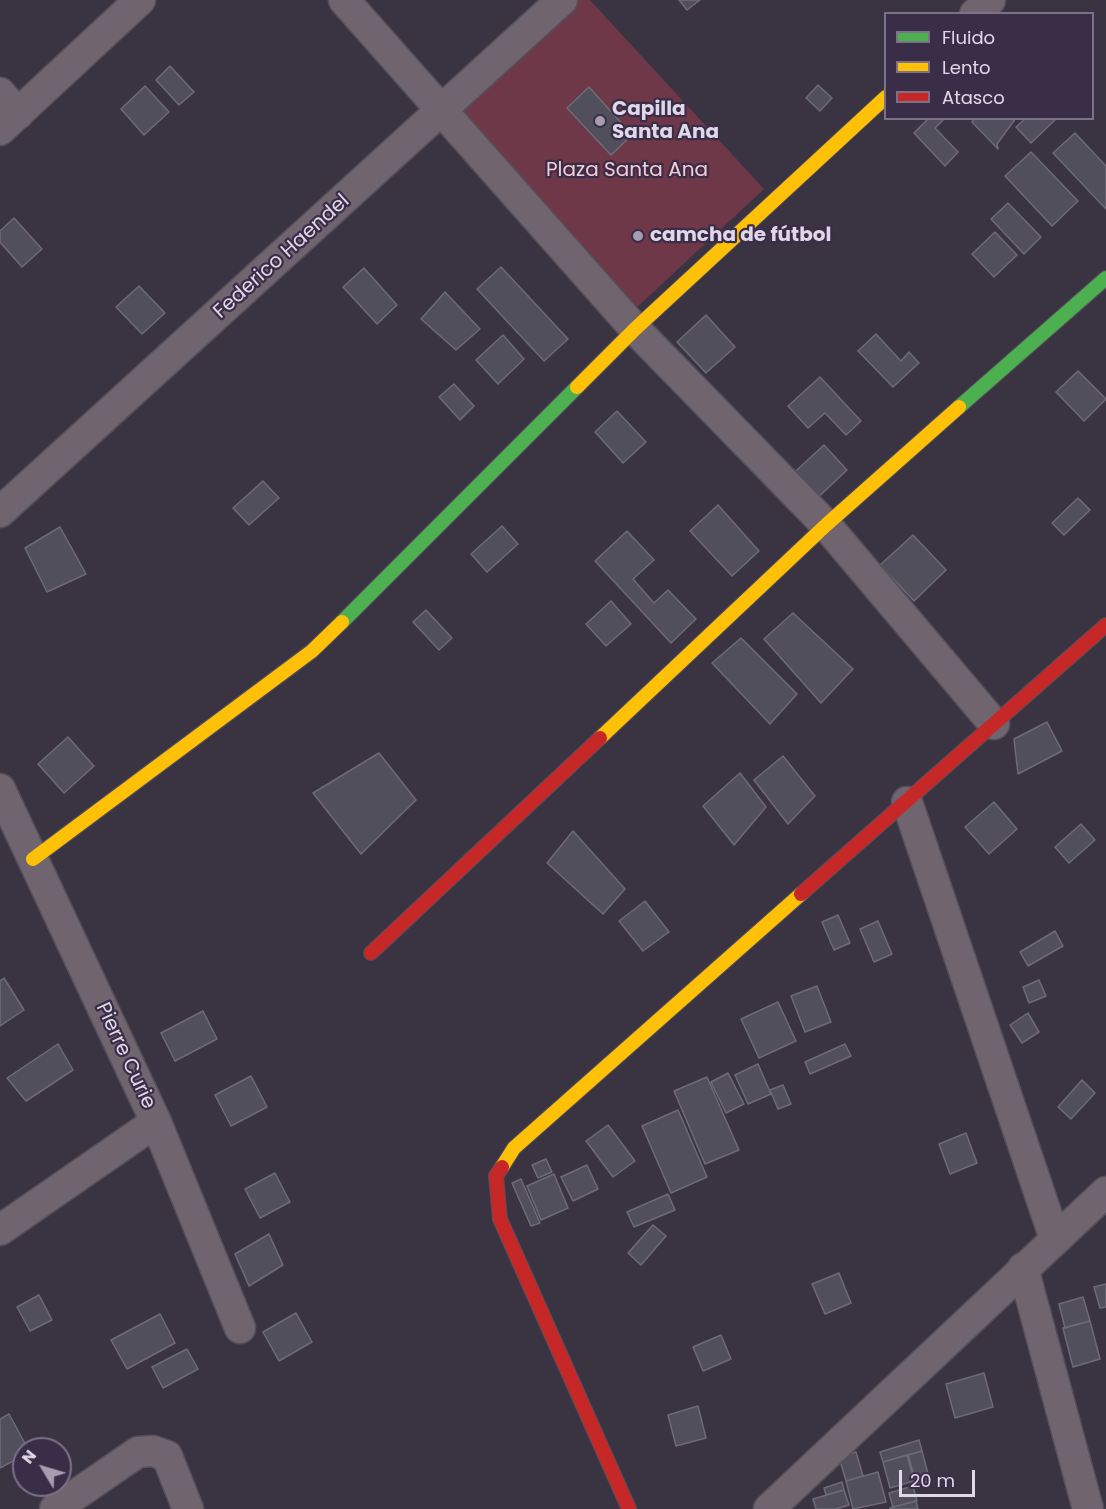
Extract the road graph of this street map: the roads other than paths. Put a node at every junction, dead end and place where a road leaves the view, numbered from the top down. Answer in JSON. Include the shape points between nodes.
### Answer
{"nodes":[{"id":1,"x":140,"y":0,"type":"edge"},
{"id":2,"x":344,"y":0,"type":"edge"},
{"id":3,"x":562,"y":0,"type":"edge"},
{"id":4,"x":990,"y":0,"type":"edge"},
{"id":5,"x":977,"y":12,"type":"edge"},
{"id":6,"x":884,"y":98,"type":"edge"},
{"id":7,"x":442,"y":111,"type":"junction"},
{"id":8,"x":6,"y":113,"type":"edge"},
{"id":9,"x":1106,"y":278,"type":"edge"},
{"id":10,"x":635,"y":329,"type":"junction"},
{"id":11,"x":0,"y":512,"type":"edge"},
{"id":12,"x":826,"y":525,"type":"junction"},
{"id":13,"x":1106,"y":625,"type":"edge"},
{"id":14,"x":994,"y":724,"type":"junction"},
{"id":15,"x":0,"y":789,"type":"edge"},
{"id":16,"x":907,"y":802,"type":"junction"},
{"id":17,"x":33,"y":859,"type":"junction"},
{"id":18,"x":371,"y":953,"type":"dead end"},
{"id":19,"x":156,"y":1122,"type":"junction"},
{"id":20,"x":1106,"y":1192,"type":"edge"},
{"id":21,"x":0,"y":1230,"type":"edge"},
{"id":22,"x":1055,"y":1239,"type":"junction"},
{"id":23,"x":1023,"y":1268,"type":"junction"},
{"id":24,"x":240,"y":1328,"type":"dead end"},
{"id":25,"x":55,"y":1509,"type":"edge"},
{"id":26,"x":188,"y":1509,"type":"edge"},
{"id":27,"x":628,"y":1509,"type":"edge"},
{"id":28,"x":769,"y":1509,"type":"edge"},
{"id":29,"x":1088,"y":1509,"type":"edge"}],
"edges":[{"from":1,"to":8,"type":"street"},
{"from":2,"to":7,"type":"street"},
{"from":3,"to":7,"type":"street","name":"Federico Haendel"},
{"from":4,"to":5,"type":"street"},
{"from":6,"to":10,"type":"street"},
{"from":7,"to":10,"type":"street"},
{"from":7,"to":11,"type":"street","name":"Federico Haendel"},
{"from":9,"to":12,"type":"street"},
{"from":10,"to":12,"type":"street"},
{"from":10,"to":17,"type":"street","via":[[312,651]]},
{"from":12,"to":14,"type":"street"},
{"from":12,"to":18,"type":"street"},
{"from":13,"to":14,"type":"street"},
{"from":14,"to":16,"type":"street"},
{"from":15,"to":17,"type":"street","name":"Pierre Curie"},
{"from":16,"to":22,"type":"street"},
{"from":16,"to":27,"type":"street","via":[[514,1148],[496,1176],[500,1219]]},
{"from":17,"to":19,"type":"street","name":"Pierre Curie"},
{"from":19,"to":21,"type":"street"},
{"from":19,"to":24,"type":"street","name":"Pierre Curie"},
{"from":20,"to":22,"type":"street"},
{"from":22,"to":23,"type":"street"},
{"from":23,"to":28,"type":"street"},
{"from":23,"to":29,"type":"street"},
{"from":25,"to":26,"type":"street","via":[[138,1452],[153,1451],[166,1456]]}]}
